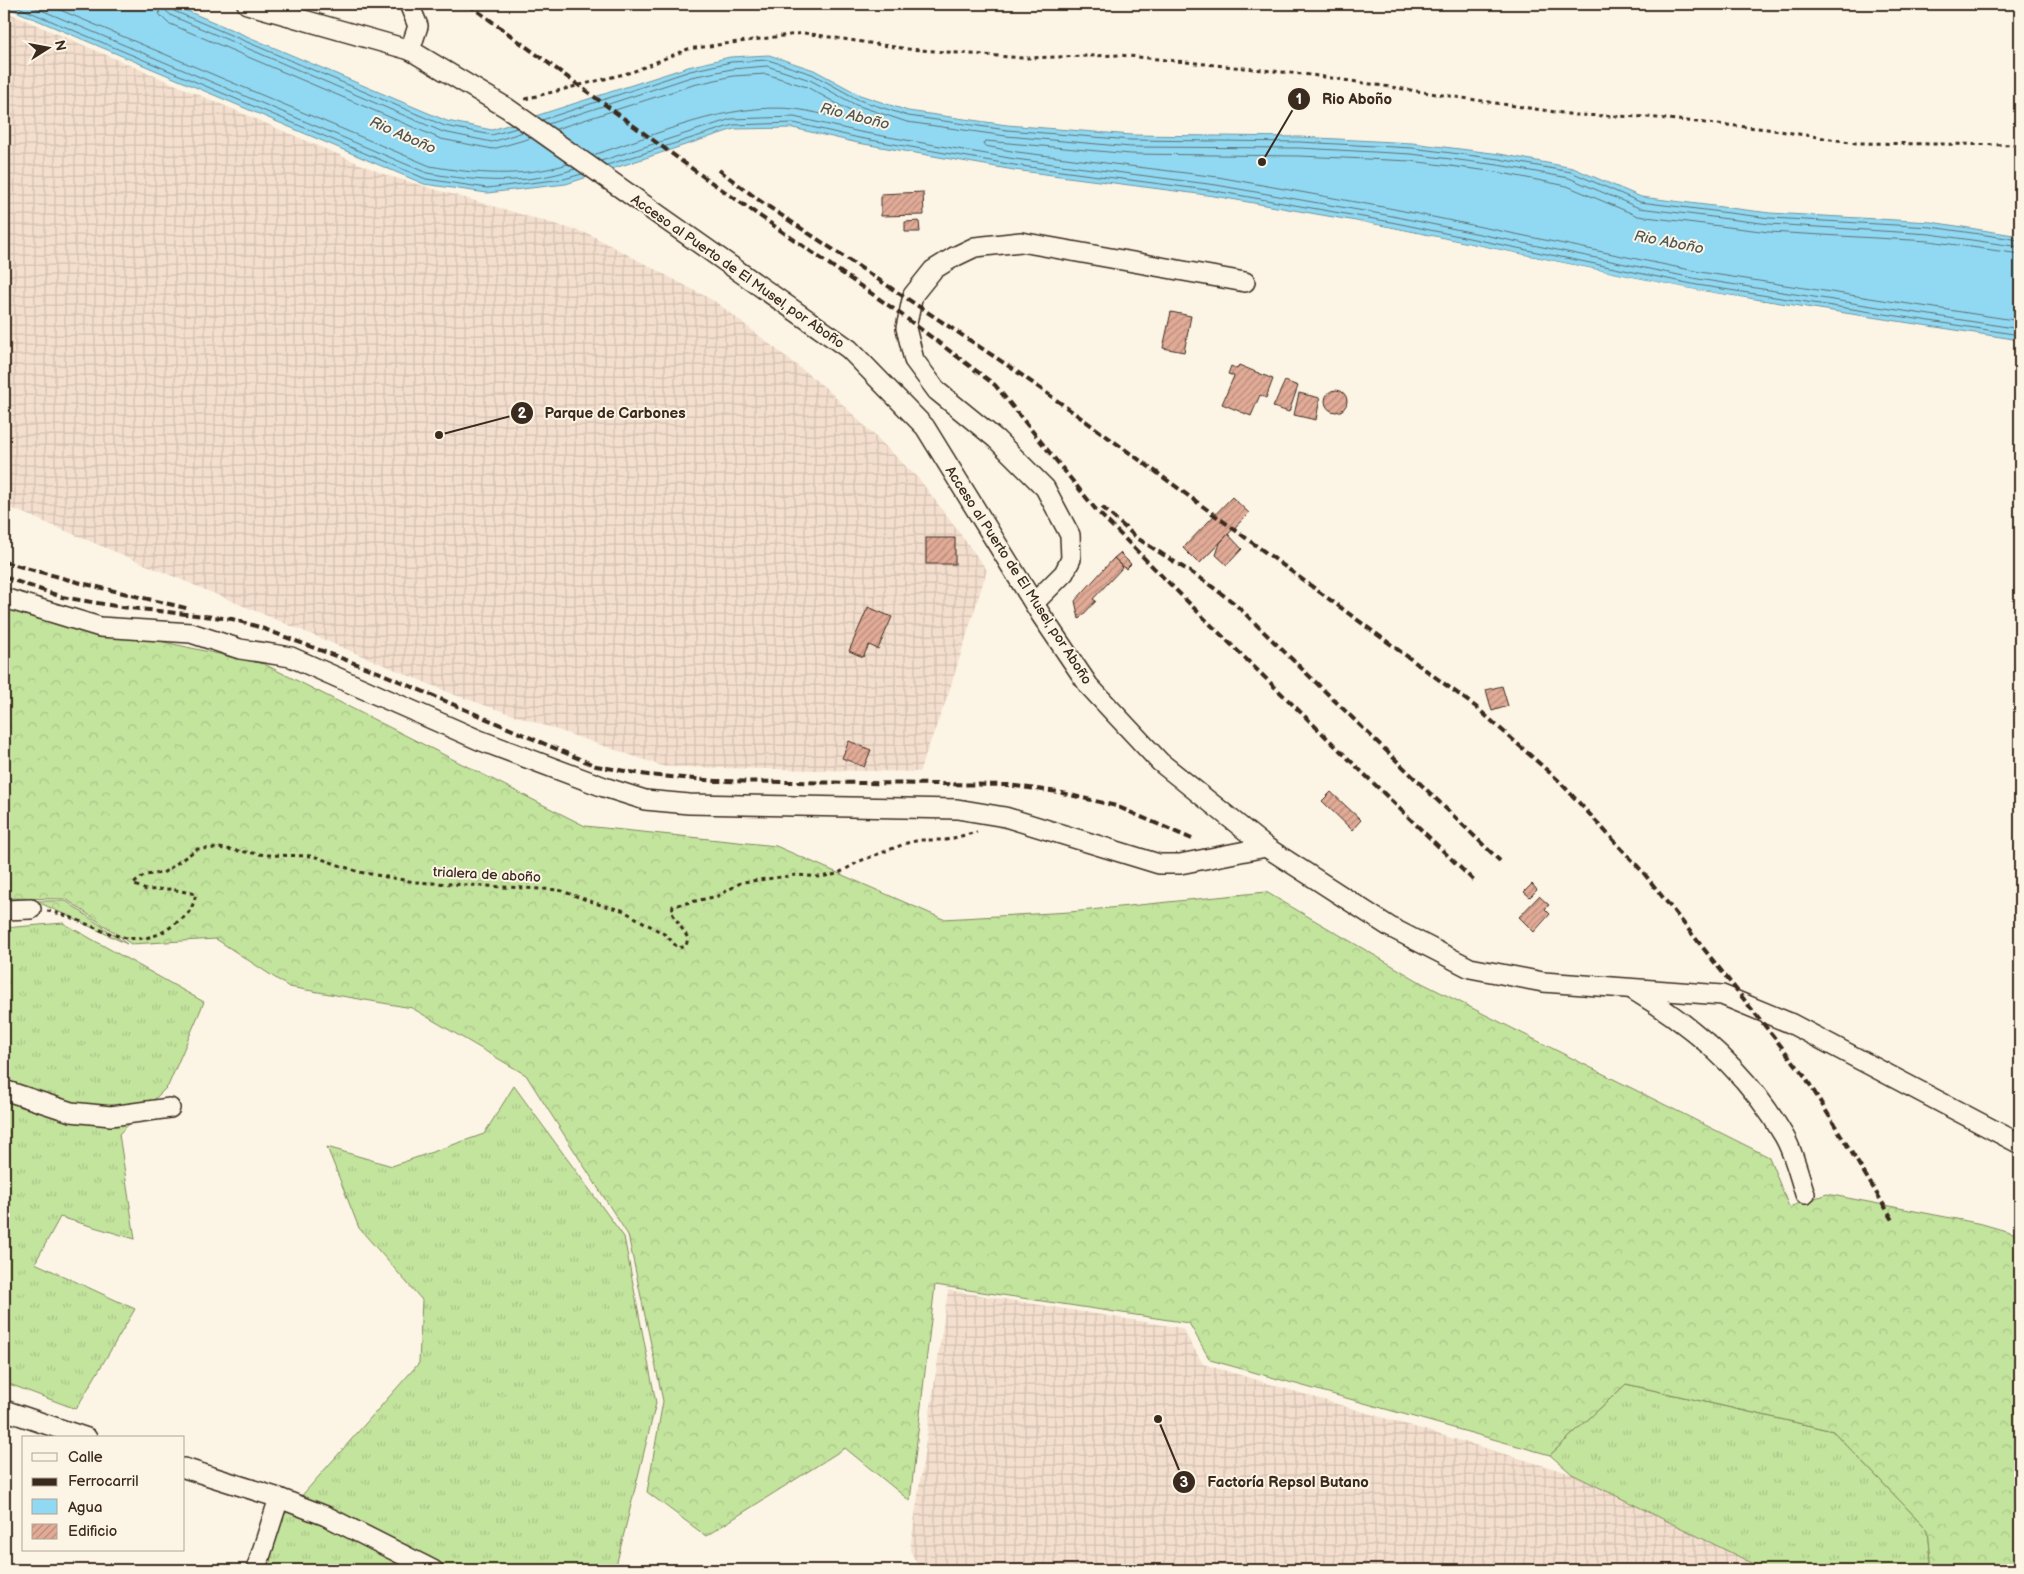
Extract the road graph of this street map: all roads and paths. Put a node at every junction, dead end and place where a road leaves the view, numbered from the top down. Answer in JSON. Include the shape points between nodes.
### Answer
{"nodes":[{"id":1,"x":247,"y":4,"type":"edge"},
{"id":2,"x":409,"y":4,"type":"edge"},
{"id":3,"x":410,"y":50,"type":"junction"},
{"id":4,"x":504,"y":106,"type":"junction"},
{"id":5,"x":2020,"y":145,"type":"edge"},
{"id":6,"x":1245,"y":282,"type":"dead end"},
{"id":7,"x":4,"y":598,"type":"edge"},
{"id":8,"x":1034,"y":603,"type":"junction"},
{"id":9,"x":979,"y":831,"type":"dead end"},
{"id":10,"x":1266,"y":846,"type":"junction"},
{"id":11,"x":31,"y":909,"type":"joint"},
{"id":12,"x":4,"y":910,"type":"edge"},
{"id":13,"x":1632,"y":990,"type":"junction"},
{"id":14,"x":4,"y":1090,"type":"edge"},
{"id":15,"x":170,"y":1108,"type":"dead end"},
{"id":16,"x":2020,"y":1144,"type":"edge"},
{"id":17,"x":1806,"y":1194,"type":"dead end"},
{"id":18,"x":4,"y":1410,"type":"edge"},
{"id":19,"x":81,"y":1436,"type":"edge"},
{"id":20,"x":185,"y":1468,"type":"edge"},
{"id":21,"x":279,"y":1498,"type":"junction"},
{"id":22,"x":256,"y":1570,"type":"edge"},
{"id":23,"x":433,"y":1570,"type":"edge"}],
"edges":[{"from":1,"to":3,"type":"street","name":"Acceso al Puerto de El Musel, por Aboño"},
{"from":2,"to":3,"type":"street","via":[[418,26]]},
{"from":3,"to":4,"type":"street","name":"Acceso al Puerto de El Musel, por Aboño"},
{"from":4,"to":5,"type":"path","via":[[632,72],[688,49],[804,33],[908,49],[1023,58],[1119,55],[1311,75],[1575,116],[1656,118],[1856,143]]},
{"from":4,"to":8,"type":"street","name":"Acceso al Puerto de El Musel, por Aboño","via":[[849,349],[925,426]]},
{"from":6,"to":8,"type":"street","via":[[1021,242],[975,247],[954,256],[933,270],[913,294],[906,328],[914,360],[937,391],[996,439],[1045,488],[1070,535],[1071,559],[1064,573]]},
{"from":7,"to":10,"type":"street","via":[[100,627],[191,633],[240,649],[291,657],[478,740],[645,800],[689,804],[958,809],[1005,817],[1159,864],[1180,864]]},
{"from":8,"to":10,"type":"street","name":"Acceso al Puerto de El Musel, por Aboño","via":[[1089,686],[1160,762]]},
{"from":9,"to":11,"type":"path","name":"trialera de aboño","via":[[946,840],[907,843],[860,861],[837,874],[742,882],[718,896],[673,906],[672,913],[688,938],[686,946],[678,948],[666,935],[622,910],[559,890],[415,882],[359,872],[313,856],[266,855],[219,848],[197,849],[163,873],[145,875],[133,884],[146,890],[171,889],[196,894],[192,911],[150,938],[116,937],[54,912]]},
{"from":10,"to":13,"type":"street","name":"Acceso al Puerto de El Musel, por Aboño","via":[[1390,927],[1470,968],[1543,982]]},
{"from":11,"to":12,"type":"street"},
{"from":13,"to":16,"type":"street","name":"Acceso al Puerto de El Musel, por Aboño","via":[[1722,995],[1798,1027]]},
{"from":13,"to":17,"type":"street","via":[[1695,1031],[1754,1091],[1785,1138]]},
{"from":14,"to":15,"type":"street","via":[[71,1112],[111,1116]]},
{"from":18,"to":19,"type":"street"},
{"from":20,"to":21,"type":"street"},
{"from":21,"to":22,"type":"street"},
{"from":21,"to":23,"type":"street","via":[[326,1516]]}]}
